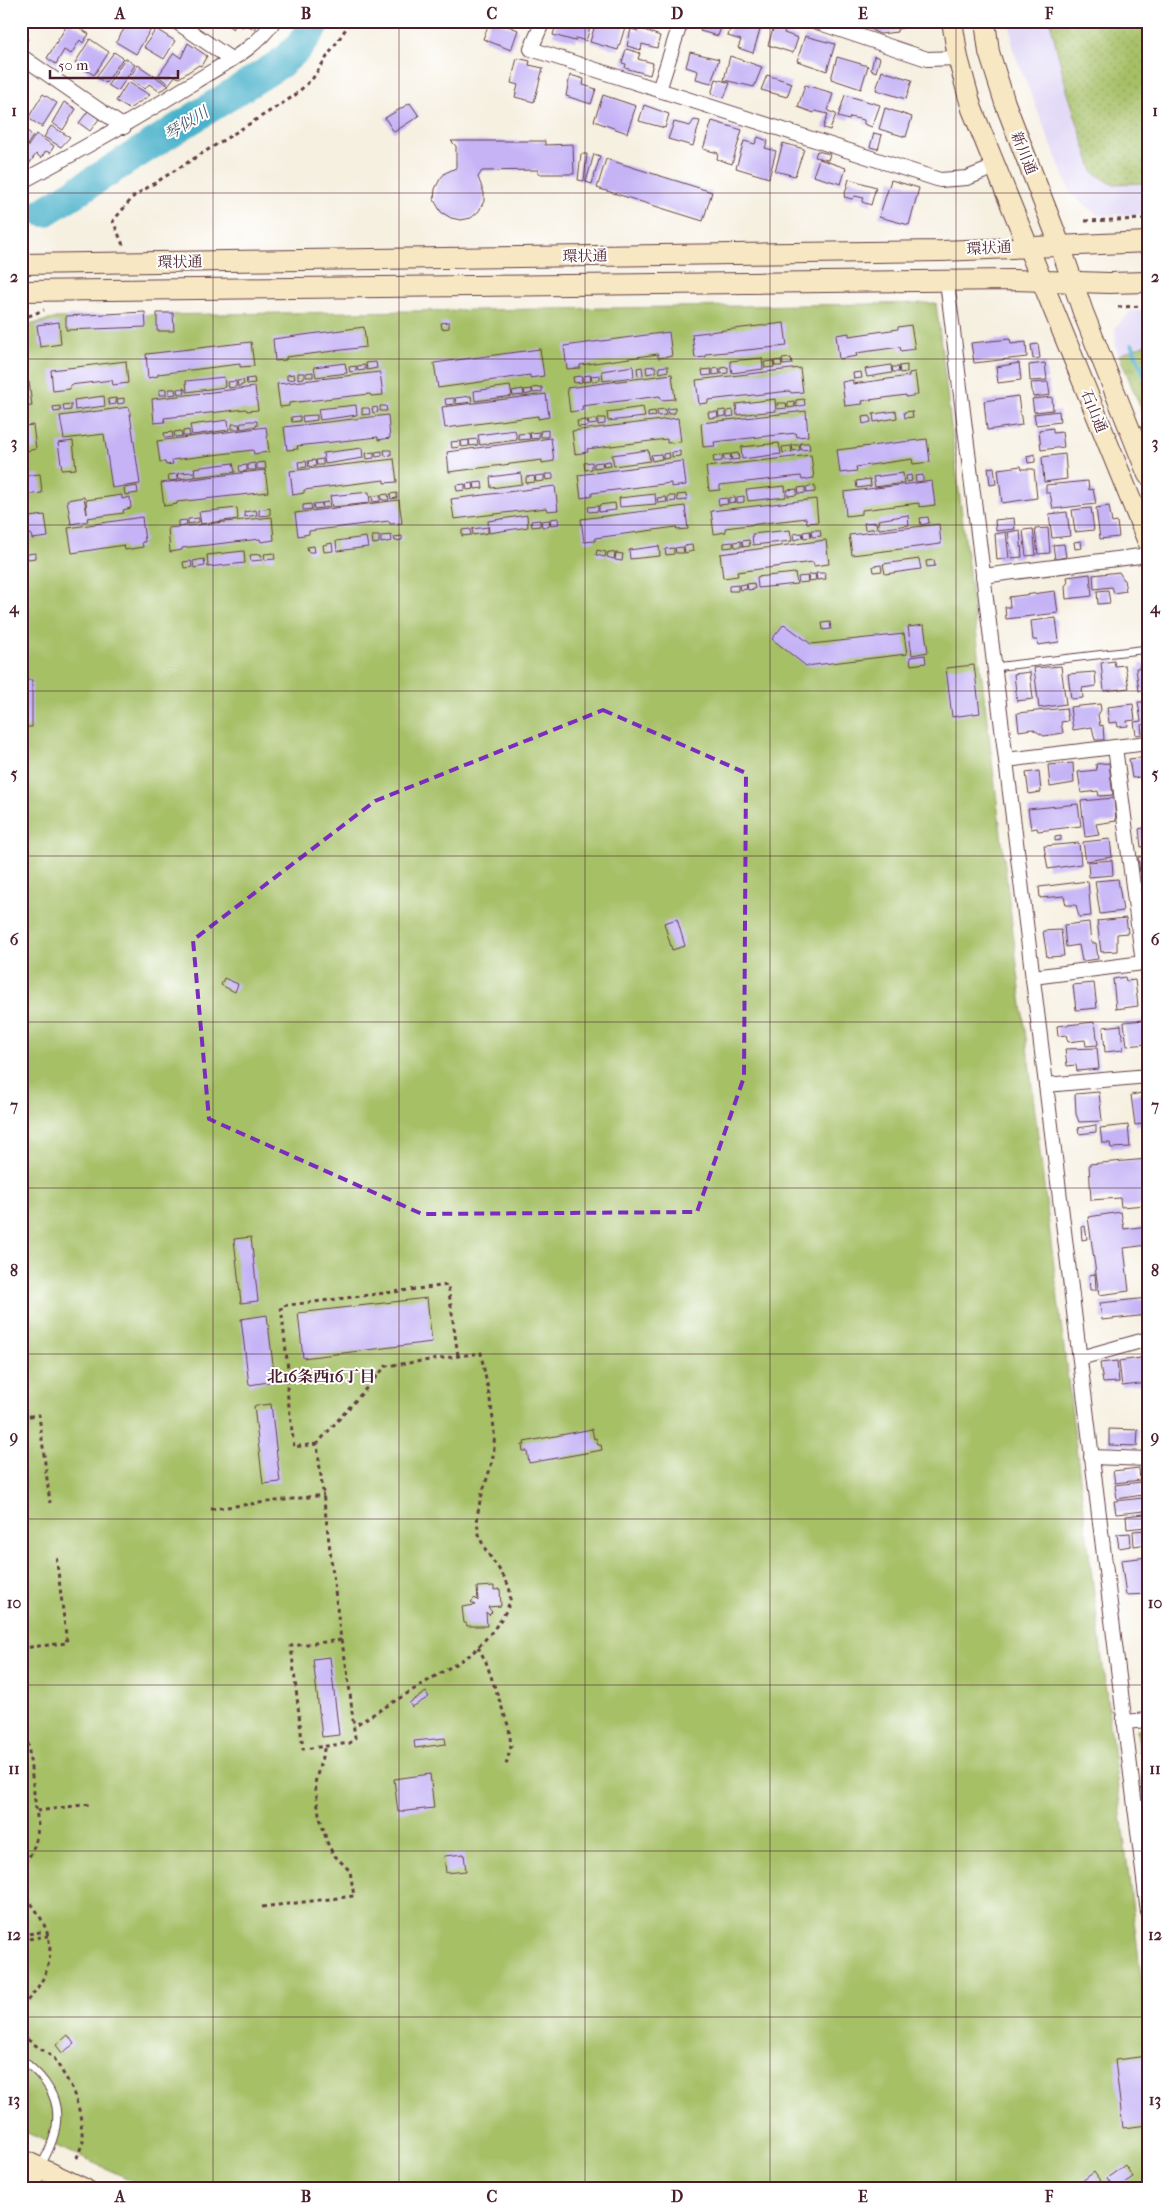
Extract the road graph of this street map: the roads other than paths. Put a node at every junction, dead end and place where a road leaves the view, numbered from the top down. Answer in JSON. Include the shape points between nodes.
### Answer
{"nodes":[{"id":1,"x":175,"y":21,"type":"edge"},
{"id":2,"x":274,"y":21,"type":"edge"},
{"id":3,"x":543,"y":21,"type":"edge"},
{"id":4,"x":681,"y":21,"type":"edge"},
{"id":5,"x":952,"y":21,"type":"edge"},
{"id":6,"x":985,"y":21,"type":"edge"},
{"id":7,"x":816,"y":22,"type":"edge"},
{"id":8,"x":21,"y":56,"type":"edge"},
{"id":9,"x":958,"y":58,"type":"junction"},
{"id":10,"x":231,"y":59,"type":"junction"},
{"id":11,"x":659,"y":90,"type":"junction"},
{"id":12,"x":124,"y":127,"type":"junction"},
{"id":13,"x":995,"y":167,"type":"junction"},
{"id":14,"x":21,"y":181,"type":"edge"},
{"id":15,"x":1148,"y":242,"type":"edge"},
{"id":16,"x":1060,"y":245,"type":"junction"},
{"id":17,"x":1027,"y":247,"type":"junction"},
{"id":18,"x":21,"y":264,"type":"edge"},
{"id":19,"x":1040,"y":280,"type":"junction"},
{"id":20,"x":947,"y":282,"type":"junction"},
{"id":21,"x":1072,"y":282,"type":"junction"},
{"id":22,"x":1148,"y":282,"type":"edge"},
{"id":23,"x":21,"y":291,"type":"edge"},
{"id":24,"x":1148,"y":475,"type":"edge"},
{"id":25,"x":1148,"y":542,"type":"edge"},
{"id":26,"x":1148,"y":555,"type":"edge"},
{"id":27,"x":983,"y":576,"type":"junction"},
{"id":28,"x":1148,"y":649,"type":"edge"},
{"id":29,"x":994,"y":667,"type":"junction"},
{"id":30,"x":1148,"y":743,"type":"edge"},
{"id":31,"x":1114,"y":747,"type":"junction"},
{"id":32,"x":1006,"y":760,"type":"junction"},
{"id":33,"x":1033,"y":976,"type":"junction"},
{"id":34,"x":1148,"y":1076,"type":"edge"},
{"id":35,"x":1046,"y":1085,"type":"junction"},
{"id":36,"x":1148,"y":1339,"type":"edge"},
{"id":37,"x":1080,"y":1358,"type":"junction"},
{"id":38,"x":1091,"y":1457,"type":"junction"},
{"id":39,"x":1148,"y":1459,"type":"edge"},
{"id":40,"x":1148,"y":1720,"type":"edge"},
{"id":41,"x":1124,"y":1722,"type":"junction"},
{"id":42,"x":1141,"y":1808,"type":"edge"},
{"id":43,"x":1148,"y":1912,"type":"edge"},
{"id":44,"x":21,"y":2059,"type":"edge"},
{"id":45,"x":21,"y":2159,"type":"edge"},
{"id":46,"x":39,"y":2168,"type":"junction"},
{"id":47,"x":28,"y":2189,"type":"edge"},
{"id":48,"x":85,"y":2189,"type":"edge"}],
"edges":[{"from":1,"to":10,"type":"street"},
{"from":2,"to":10,"type":"street","via":[[249,47]]},
{"from":3,"to":11,"type":"street","via":[[531,49]]},
{"from":4,"to":11,"type":"street"},
{"from":5,"to":9,"type":"main road"},
{"from":6,"to":16,"type":"main road","name":"新川通","via":[[989,52],[1005,103]]},
{"from":7,"to":9,"type":"street","via":[[927,59]]},
{"from":8,"to":12,"type":"street"},
{"from":9,"to":13,"type":"main road","via":[[972,109]]},
{"from":10,"to":12,"type":"street"},
{"from":11,"to":13,"type":"street","via":[[940,180],[966,178]]},
{"from":12,"to":14,"type":"street"},
{"from":13,"to":17,"type":"main road"},
{"from":15,"to":16,"type":"main road","name":"環状通"},
{"from":16,"to":17,"type":"main road","name":"環状通"},
{"from":16,"to":21,"type":"main road","name":"新川通"},
{"from":17,"to":18,"type":"main road","name":"環状通","via":[[942,251]]},
{"from":17,"to":19,"type":"main road"},
{"from":19,"to":20,"type":"main road","name":"環状通"},
{"from":19,"to":21,"type":"main road","name":"環状通"},
{"from":19,"to":25,"type":"main road","name":"石山通"},
{"from":20,"to":23,"type":"main road","name":"環状通"},
{"from":20,"to":27,"type":"street"},
{"from":21,"to":22,"type":"main road","name":"環状通"},
{"from":21,"to":24,"type":"main road","name":"石山通"},
{"from":26,"to":27,"type":"street"},
{"from":27,"to":29,"type":"street"},
{"from":28,"to":29,"type":"lane"},
{"from":29,"to":32,"type":"street"},
{"from":30,"to":31,"type":"street"},
{"from":31,"to":32,"type":"street"},
{"from":31,"to":33,"type":"street","via":[[1143,963]]},
{"from":32,"to":33,"type":"street"},
{"from":33,"to":35,"type":"street"},
{"from":34,"to":35,"type":"street"},
{"from":35,"to":37,"type":"street"},
{"from":36,"to":37,"type":"street"},
{"from":37,"to":38,"type":"street"},
{"from":38,"to":39,"type":"street"},
{"from":38,"to":41,"type":"street"},
{"from":40,"to":41,"type":"street"},
{"from":41,"to":42,"type":"street"},
{"from":42,"to":43,"type":"street"},
{"from":44,"to":46,"type":"lane","via":[[50,2090],[57,2113],[54,2140]]},
{"from":45,"to":46,"type":"main road"},
{"from":46,"to":47,"type":"main road"},
{"from":46,"to":48,"type":"main road"}]}
